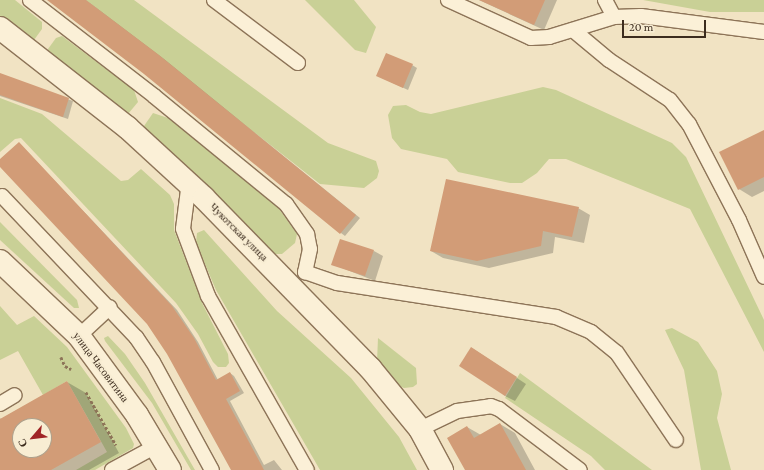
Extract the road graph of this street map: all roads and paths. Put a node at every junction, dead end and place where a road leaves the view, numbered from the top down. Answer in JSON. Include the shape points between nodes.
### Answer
{"nodes":[{"id":1,"x":30,"y":0,"type":"edge"},
{"id":2,"x":214,"y":0,"type":"edge"},
{"id":3,"x":448,"y":0,"type":"edge"},
{"id":4,"x":605,"y":0,"type":"edge"},
{"id":5,"x":614,"y":17,"type":"junction"},
{"id":6,"x":1,"y":30,"type":"edge"},
{"id":7,"x":573,"y":30,"type":"junction"},
{"id":8,"x":764,"y":32,"type":"edge"},
{"id":9,"x":298,"y":63,"type":"dead end"},
{"id":10,"x":189,"y":182,"type":"junction"},
{"id":11,"x":2,"y":196,"type":"dead end"},
{"id":12,"x":0,"y":261,"type":"edge"},
{"id":13,"x":764,"y":277,"type":"edge"},
{"id":14,"x":300,"y":280,"type":"junction"},
{"id":15,"x":110,"y":307,"type":"junction"},
{"id":16,"x":79,"y":336,"type":"junction"},
{"id":17,"x":15,"y":395,"type":"dead end"},
{"id":18,"x":0,"y":404,"type":"edge"},
{"id":19,"x":420,"y":429,"type":"junction"},
{"id":20,"x":676,"y":440,"type":"dead end"},
{"id":21,"x":156,"y":446,"type":"junction"},
{"id":22,"x":112,"y":470,"type":"edge"},
{"id":23,"x":170,"y":470,"type":"edge"},
{"id":24,"x":212,"y":470,"type":"edge"},
{"id":25,"x":307,"y":470,"type":"edge"},
{"id":26,"x":442,"y":470,"type":"edge"},
{"id":27,"x":580,"y":470,"type":"edge"}],
"edges":[{"from":1,"to":14,"type":"lane","via":[[154,96],[286,204],[307,234],[310,249]]},
{"from":2,"to":9,"type":"lane"},
{"from":3,"to":7,"type":"lane","via":[[532,38],[550,37]]},
{"from":4,"to":5,"type":"lane"},
{"from":5,"to":7,"type":"lane"},
{"from":5,"to":8,"type":"lane","via":[[641,16]]},
{"from":6,"to":10,"type":"street","name":"Чукотская улица","via":[[128,128]]},
{"from":7,"to":13,"type":"lane","via":[[609,60],[670,100],[689,124],[739,220]]},
{"from":10,"to":14,"type":"street","name":"Чукотская улица"},
{"from":10,"to":25,"type":"lane","via":[[183,229],[208,296]]},
{"from":11,"to":15,"type":"lane"},
{"from":12,"to":16,"type":"street","name":"улица Часовитина"},
{"from":14,"to":19,"type":"street","name":"Чукотская улица"},
{"from":14,"to":20,"type":"lane","via":[[337,283],[556,317],[591,332],[617,353]]},
{"from":15,"to":16,"type":"lane"},
{"from":15,"to":24,"type":"lane","via":[[136,337],[153,362]]},
{"from":16,"to":21,"type":"street","name":"улица Часовитина","via":[[137,415]]},
{"from":17,"to":18,"type":"lane"},
{"from":19,"to":26,"type":"street","name":"Чукотская улица"},
{"from":19,"to":27,"type":"lane","via":[[462,410],[491,406],[499,409]]},
{"from":21,"to":22,"type":"lane"},
{"from":21,"to":23,"type":"street","name":"улица Часовитина"}]}
